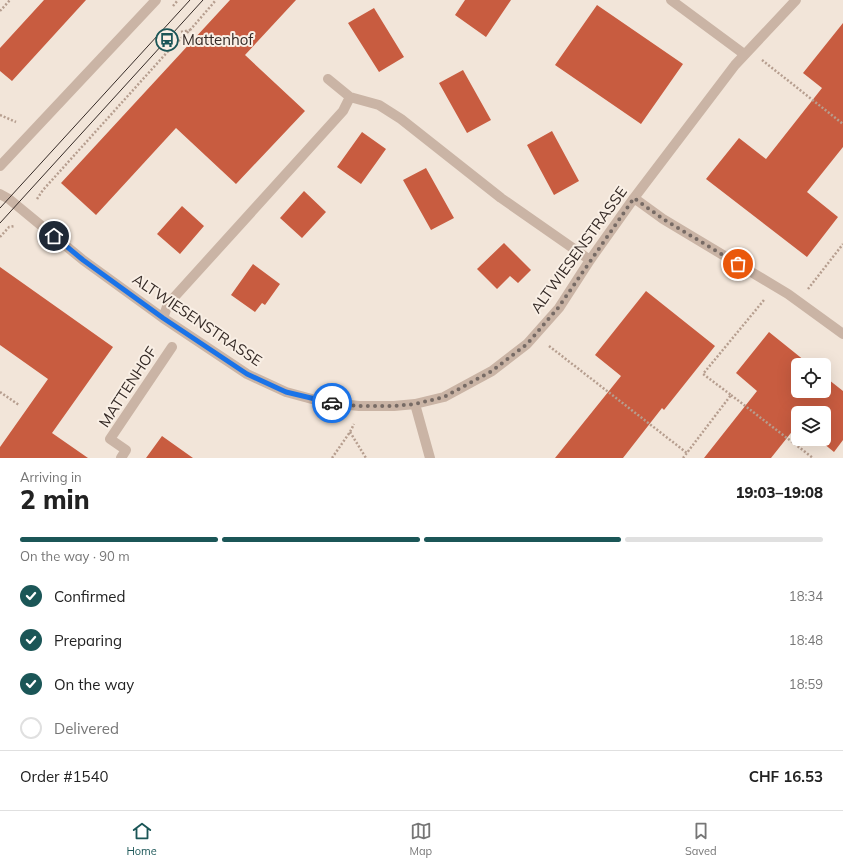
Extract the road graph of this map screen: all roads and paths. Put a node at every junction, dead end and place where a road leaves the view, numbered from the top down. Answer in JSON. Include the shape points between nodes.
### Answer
{"nodes":[{"id":1,"x":10,"y":0,"type":"edge"},
{"id":2,"x":156,"y":0,"type":"edge"},
{"id":3,"x":216,"y":0,"type":"edge"},
{"id":4,"x":671,"y":0,"type":"edge"},
{"id":5,"x":796,"y":0,"type":"edge"},
{"id":6,"x":0,"y":11,"type":"edge"},
{"id":7,"x":191,"y":29,"type":"junction"},
{"id":8,"x":180,"y":32,"type":"dead end"},
{"id":9,"x":744,"y":54,"type":"junction"},
{"id":10,"x":760,"y":58,"type":"dead end"},
{"id":11,"x":328,"y":79,"type":"dead end"},
{"id":12,"x":350,"y":97,"type":"junction"},
{"id":13,"x":0,"y":115,"type":"edge"},
{"id":14,"x":16,"y":122,"type":"dead end"},
{"id":15,"x":843,"y":124,"type":"edge"},
{"id":16,"x":0,"y":166,"type":"edge"},
{"id":17,"x":0,"y":194,"type":"edge"},
{"id":18,"x":634,"y":198,"type":"junction"},
{"id":19,"x":38,"y":203,"type":"dead end"},
{"id":20,"x":18,"y":226,"type":"dead end"},
{"id":21,"x":0,"y":237,"type":"edge"},
{"id":22,"x":843,"y":244,"type":"edge"},
{"id":23,"x":590,"y":260,"type":"junction"},
{"id":24,"x":808,"y":289,"type":"dead end"},
{"id":25,"x":764,"y":299,"type":"dead end"},
{"id":26,"x":163,"y":318,"type":"junction"},
{"id":27,"x":843,"y":334,"type":"edge"},
{"id":28,"x":549,"y":346,"type":"dead end"},
{"id":29,"x":172,"y":347,"type":"dead end"},
{"id":30,"x":0,"y":392,"type":"edge"},
{"id":31,"x":731,"y":395,"type":"junction"},
{"id":32,"x":415,"y":404,"type":"junction"},
{"id":33,"x":19,"y":405,"type":"dead end"},
{"id":34,"x":354,"y":424,"type":"dead end"},
{"id":35,"x":350,"y":432,"type":"junction"},
{"id":36,"x":687,"y":453,"type":"junction"},
{"id":37,"x":121,"y":458,"type":"edge"},
{"id":38,"x":332,"y":458,"type":"edge"},
{"id":39,"x":366,"y":458,"type":"edge"},
{"id":40,"x":430,"y":458,"type":"edge"},
{"id":41,"x":683,"y":458,"type":"edge"},
{"id":42,"x":813,"y":458,"type":"edge"}],
"edges":[{"from":1,"to":6,"type":"path"},
{"from":2,"to":16,"type":"street"},
{"from":3,"to":7,"type":"path"},
{"from":4,"to":9,"type":"street"},
{"from":5,"to":9,"type":"street","name":"ALTWIESENSTRASSE"},
{"from":7,"to":8,"type":"path"},
{"from":7,"to":19,"type":"path","via":[[43,190],[36,198]]},
{"from":9,"to":18,"type":"street","name":"ALTWIESENSTRASSE"},
{"from":10,"to":15,"type":"path"},
{"from":11,"to":12,"type":"street"},
{"from":12,"to":23,"type":"street","via":[[379,105],[401,119],[501,198]]},
{"from":12,"to":26,"type":"street","via":[[343,111],[168,304]]},
{"from":13,"to":14,"type":"path"},
{"from":17,"to":26,"type":"street","name":"ALTWIESENSTRASSE","via":[[83,260]]},
{"from":18,"to":23,"type":"street","name":"ALTWIESENSTRASSE"},
{"from":18,"to":27,"type":"street","via":[[663,219],[788,294]]},
{"from":20,"to":21,"type":"path","via":[[9,227]]},
{"from":22,"to":24,"type":"path"},
{"from":23,"to":32,"type":"street","name":"ALTWIESENSTRASSE","via":[[558,308],[527,344],[492,371],[444,397]]},
{"from":25,"to":31,"type":"path","via":[[703,374]]},
{"from":26,"to":32,"type":"street","name":"ALTWIESENSTRASSE","via":[[247,374],[286,392],[323,402],[359,406]]},
{"from":28,"to":36,"type":"path"},
{"from":29,"to":37,"type":"street","name":"MATTENHOF","via":[[110,439],[126,450]]},
{"from":30,"to":33,"type":"path"},
{"from":31,"to":36,"type":"path"},
{"from":31,"to":42,"type":"path"},
{"from":32,"to":40,"type":"street"},
{"from":34,"to":35,"type":"path"},
{"from":35,"to":38,"type":"path"},
{"from":35,"to":39,"type":"path"},
{"from":36,"to":41,"type":"path"}]}
